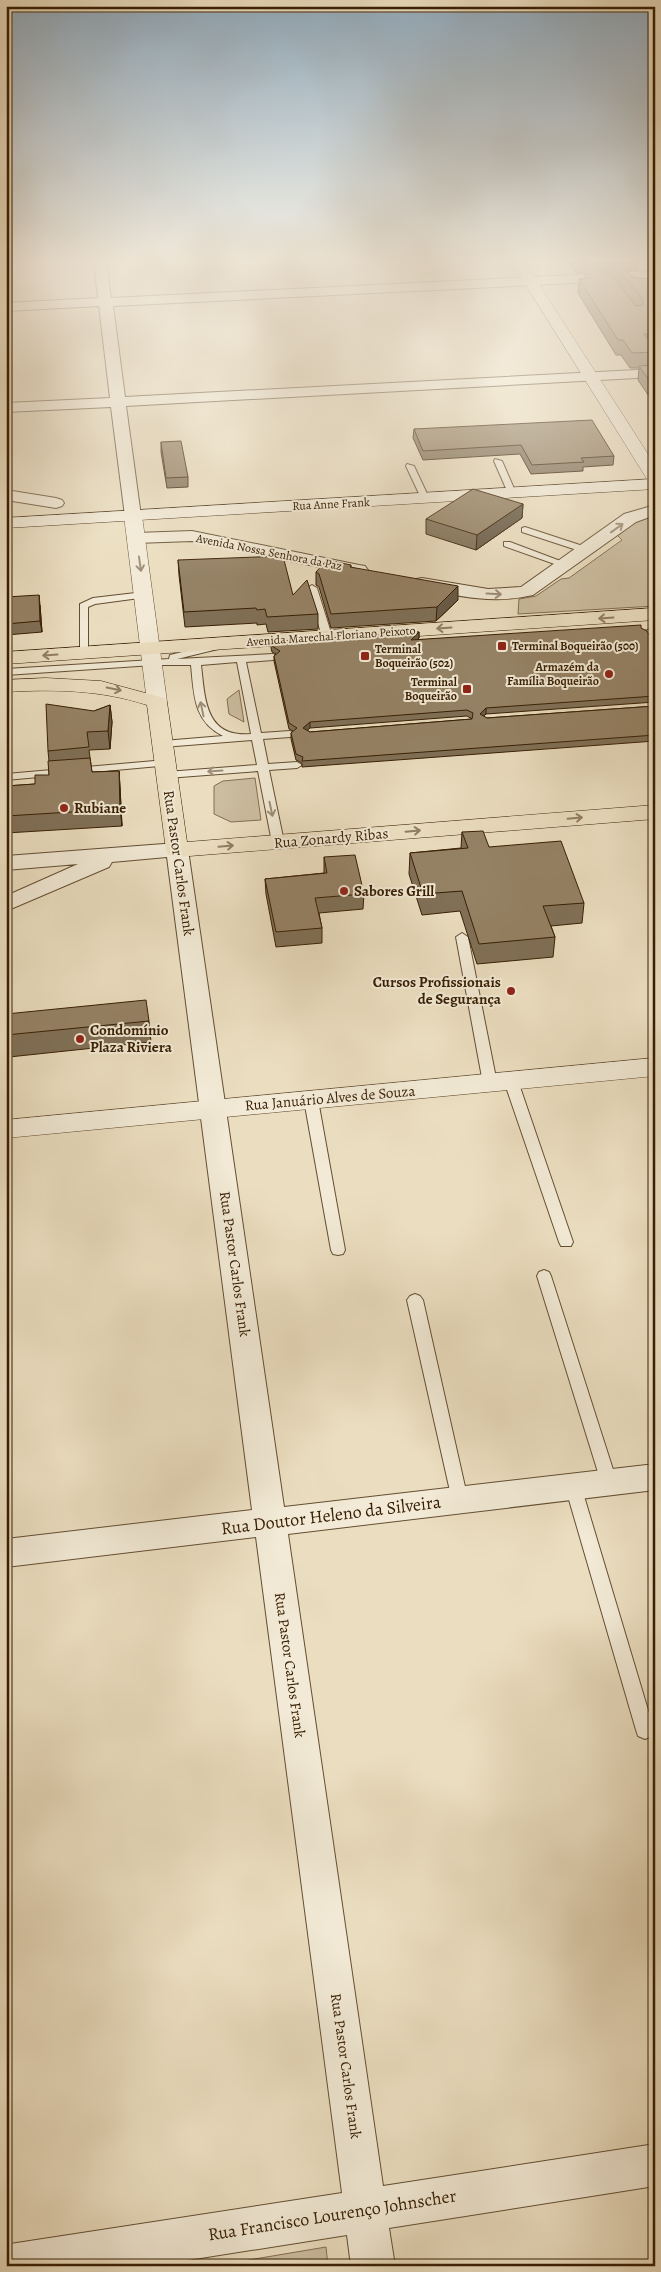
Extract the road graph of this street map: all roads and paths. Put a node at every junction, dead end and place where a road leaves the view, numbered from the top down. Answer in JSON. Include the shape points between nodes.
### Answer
{"nodes":[{"id":1,"x":113,"y":367,"type":"edge"},
{"id":2,"x":584,"y":367,"type":"edge"},
{"id":3,"x":655,"y":373,"type":"edge"},
{"id":4,"x":590,"y":376,"type":"junction"},
{"id":5,"x":118,"y":402,"type":"junction"},
{"id":6,"x":6,"y":408,"type":"edge"},
{"id":7,"x":498,"y":462,"type":"dead end"},
{"id":8,"x":410,"y":466,"type":"dead end"},
{"id":9,"x":655,"y":479,"type":"edge"},
{"id":10,"x":655,"y":484,"type":"edge"},
{"id":11,"x":512,"y":493,"type":"junction"},
{"id":12,"x":6,"y":495,"type":"edge"},
{"id":13,"x":24,"y":498,"type":"junction"},
{"id":14,"x":424,"y":498,"type":"junction"},
{"id":15,"x":56,"y":504,"type":"dead end"},
{"id":16,"x":655,"y":510,"type":"edge"},
{"id":17,"x":133,"y":516,"type":"junction"},
{"id":18,"x":24,"y":522,"type":"junction"},
{"id":19,"x":6,"y":523,"type":"edge"},
{"id":20,"x":525,"y":530,"type":"dead end"},
{"id":21,"x":136,"y":538,"type":"junction"},
{"id":22,"x":507,"y":544,"type":"dead end"},
{"id":23,"x":586,"y":550,"type":"junction"},
{"id":24,"x":566,"y":565,"type":"junction"},
{"id":25,"x":372,"y":573,"type":"edge"},
{"id":26,"x":401,"y":579,"type":"edge"},
{"id":27,"x":312,"y":588,"type":"edge"},
{"id":28,"x":144,"y":595,"type":"junction"},
{"id":29,"x":655,"y":614,"type":"edge"},
{"id":30,"x":327,"y":636,"type":"junction"},
{"id":31,"x":237,"y":651,"type":"junction"},
{"id":32,"x":83,"y":652,"type":"junction"},
{"id":33,"x":152,"y":655,"type":"junction"},
{"id":34,"x":273,"y":657,"type":"edge"},
{"id":35,"x":6,"y":658,"type":"edge"},
{"id":36,"x":196,"y":662,"type":"junction"},
{"id":37,"x":6,"y":672,"type":"edge"},
{"id":38,"x":6,"y":686,"type":"edge"},
{"id":39,"x":157,"y":702,"type":"junction"},
{"id":40,"x":290,"y":734,"type":"edge"},
{"id":41,"x":256,"y":737,"type":"junction"},
{"id":42,"x":236,"y":738,"type":"junction"},
{"id":43,"x":165,"y":760,"type":"junction"},
{"id":44,"x":297,"y":765,"type":"dead end"},
{"id":45,"x":262,"y":767,"type":"junction"},
{"id":46,"x":6,"y":777,"type":"edge"},
{"id":47,"x":655,"y":812,"type":"edge"},
{"id":48,"x":278,"y":842,"type":"junction"},
{"id":49,"x":177,"y":850,"type":"junction"},
{"id":50,"x":120,"y":854,"type":"junction"},
{"id":51,"x":6,"y":863,"type":"edge"},
{"id":52,"x":6,"y":904,"type":"edge"},
{"id":53,"x":462,"y":937,"type":"dead end"},
{"id":54,"x":655,"y":1067,"type":"edge"},
{"id":55,"x":501,"y":1082,"type":"junction"},
{"id":56,"x":310,"y":1100,"type":"junction"},
{"id":57,"x":213,"y":1109,"type":"junction"},
{"id":58,"x":6,"y":1129,"type":"edge"},
{"id":59,"x":566,"y":1242,"type":"dead end"},
{"id":60,"x":338,"y":1250,"type":"dead end"},
{"id":61,"x":544,"y":1276,"type":"dead end"},
{"id":62,"x":415,"y":1300,"type":"dead end"},
{"id":63,"x":655,"y":1477,"type":"edge"},
{"id":64,"x":609,"y":1482,"type":"junction"},
{"id":65,"x":573,"y":1486,"type":"junction"},
{"id":66,"x":460,"y":1500,"type":"junction"},
{"id":67,"x":270,"y":1522,"type":"junction"},
{"id":68,"x":6,"y":1554,"type":"edge"},
{"id":69,"x":645,"y":1730,"type":"dead end"},
{"id":70,"x":655,"y":2165,"type":"edge"},
{"id":71,"x":366,"y":2210,"type":"junction"},
{"id":72,"x":10,"y":2266,"type":"edge"},
{"id":73,"x":373,"y":2266,"type":"edge"}],
"edges":[{"from":1,"to":5,"type":"street","name":"Rua Pastor Carlos Frank"},
{"from":2,"to":4,"type":"street"},
{"from":3,"to":4,"type":"street"},
{"from":4,"to":5,"type":"street"},
{"from":4,"to":9,"type":"street"},
{"from":5,"to":6,"type":"street"},
{"from":5,"to":17,"type":"street","name":"Rua Pastor Carlos Frank"},
{"from":7,"to":11,"type":"lane"},
{"from":8,"to":14,"type":"lane"},
{"from":10,"to":11,"type":"street","name":"Rua Anne Frank"},
{"from":11,"to":14,"type":"street","name":"Rua Anne Frank"},
{"from":12,"to":13,"type":"street"},
{"from":13,"to":15,"type":"street"},
{"from":13,"to":18,"type":"street"},
{"from":14,"to":17,"type":"street","name":"Rua Anne Frank"},
{"from":23,"to":16,"type":"street","one_way":true,"via":[[630,518]]},
{"from":17,"to":18,"type":"street","name":"Rua Anne Frank"},
{"from":17,"to":21,"type":"street","name":"Rua Pastor Carlos Frank"},
{"from":18,"to":19,"type":"street","name":"Rua Anne Frank"},
{"from":20,"to":23,"type":"lane"},
{"from":21,"to":25,"type":"street","name":"Avenida Nossa Senhora da Paz","via":[[192,536]]},
{"from":21,"to":28,"type":"street","name":"Rua Pastor Carlos Frank","one_way":true},
{"from":22,"to":24,"type":"lane"},
{"from":23,"to":24,"type":"street"},
{"from":26,"to":24,"type":"street","one_way":true,"via":[[470,592],[519,594]]},
{"from":27,"to":30,"type":"lane"},
{"from":28,"to":32,"type":"lane","via":[[93,601],[82,606]]},
{"from":28,"to":33,"type":"street","name":"Rua Pastor Carlos Frank"},
{"from":29,"to":30,"type":"main road","name":"Avenida Marechal Floriano Peixoto","one_way":true},
{"from":30,"to":31,"type":"main road","name":"Avenida Marechal Floriano Peixoto"},
{"from":31,"to":33,"type":"main road","name":"Avenida Marechal Floriano Peixoto"},
{"from":31,"to":34,"type":"lane"},
{"from":31,"to":36,"type":"lane"},
{"from":31,"to":41,"type":"lane"},
{"from":32,"to":33,"type":"main road","name":"Avenida Marechal Floriano Peixoto"},
{"from":32,"to":35,"type":"main road","name":"Avenida Marechal Floriano Peixoto","one_way":true},
{"from":33,"to":36,"type":"lane"},
{"from":33,"to":37,"type":"lane"},
{"from":33,"to":39,"type":"street","name":"Rua Pastor Carlos Frank"},
{"from":42,"to":36,"type":"lane","one_way":true,"via":[[212,726],[202,714]]},
{"from":38,"to":39,"type":"main road","one_way":true,"via":[[54,683],[100,686]]},
{"from":39,"to":43,"type":"main road","name":"Rua Pastor Carlos Frank"},
{"from":40,"to":41,"type":"lane"},
{"from":41,"to":42,"type":"lane"},
{"from":41,"to":45,"type":"lane"},
{"from":42,"to":43,"type":"lane"},
{"from":45,"to":43,"type":"lane","one_way":true},
{"from":43,"to":46,"type":"lane"},
{"from":43,"to":49,"type":"main road","name":"Rua Pastor Carlos Frank"},
{"from":44,"to":45,"type":"lane"},
{"from":45,"to":48,"type":"lane","one_way":true},
{"from":48,"to":47,"type":"main road","name":"Rua Zonardy Ribas","one_way":true},
{"from":49,"to":48,"type":"main road","name":"Rua Zonardy Ribas","one_way":true},
{"from":49,"to":50,"type":"street","name":"Rua Zonardy Ribas"},
{"from":49,"to":57,"type":"street","name":"Rua Pastor Carlos Frank"},
{"from":50,"to":51,"type":"street","name":"Rua Zonardy Ribas"},
{"from":50,"to":52,"type":"street"},
{"from":53,"to":55,"type":"lane"},
{"from":54,"to":55,"type":"street","name":"Rua Januário Alves de Souza"},
{"from":55,"to":56,"type":"street","name":"Rua Januário Alves de Souza"},
{"from":55,"to":59,"type":"lane"},
{"from":56,"to":57,"type":"street","name":"Rua Januário Alves de Souza"},
{"from":56,"to":60,"type":"lane"},
{"from":57,"to":58,"type":"street","name":"Rua Januário Alves de Souza"},
{"from":57,"to":67,"type":"street","name":"Rua Pastor Carlos Frank"},
{"from":61,"to":64,"type":"lane"},
{"from":62,"to":66,"type":"lane"},
{"from":63,"to":64,"type":"street","name":"Rua Doutor Heleno da Silveira"},
{"from":64,"to":65,"type":"street","name":"Rua Doutor Heleno da Silveira"},
{"from":65,"to":66,"type":"street","name":"Rua Doutor Heleno da Silveira"},
{"from":65,"to":69,"type":"lane"},
{"from":66,"to":67,"type":"street","name":"Rua Doutor Heleno da Silveira"},
{"from":67,"to":68,"type":"street","name":"Rua Doutor Heleno da Silveira"},
{"from":67,"to":71,"type":"street","name":"Rua Pastor Carlos Frank"},
{"from":70,"to":71,"type":"street","name":"Rua Francisco Lourenço Johnscher"},
{"from":71,"to":72,"type":"street","name":"Rua Francisco Lourenço Johnscher"},
{"from":71,"to":73,"type":"street","name":"Rua Pastor Carlos Frank"}]}
